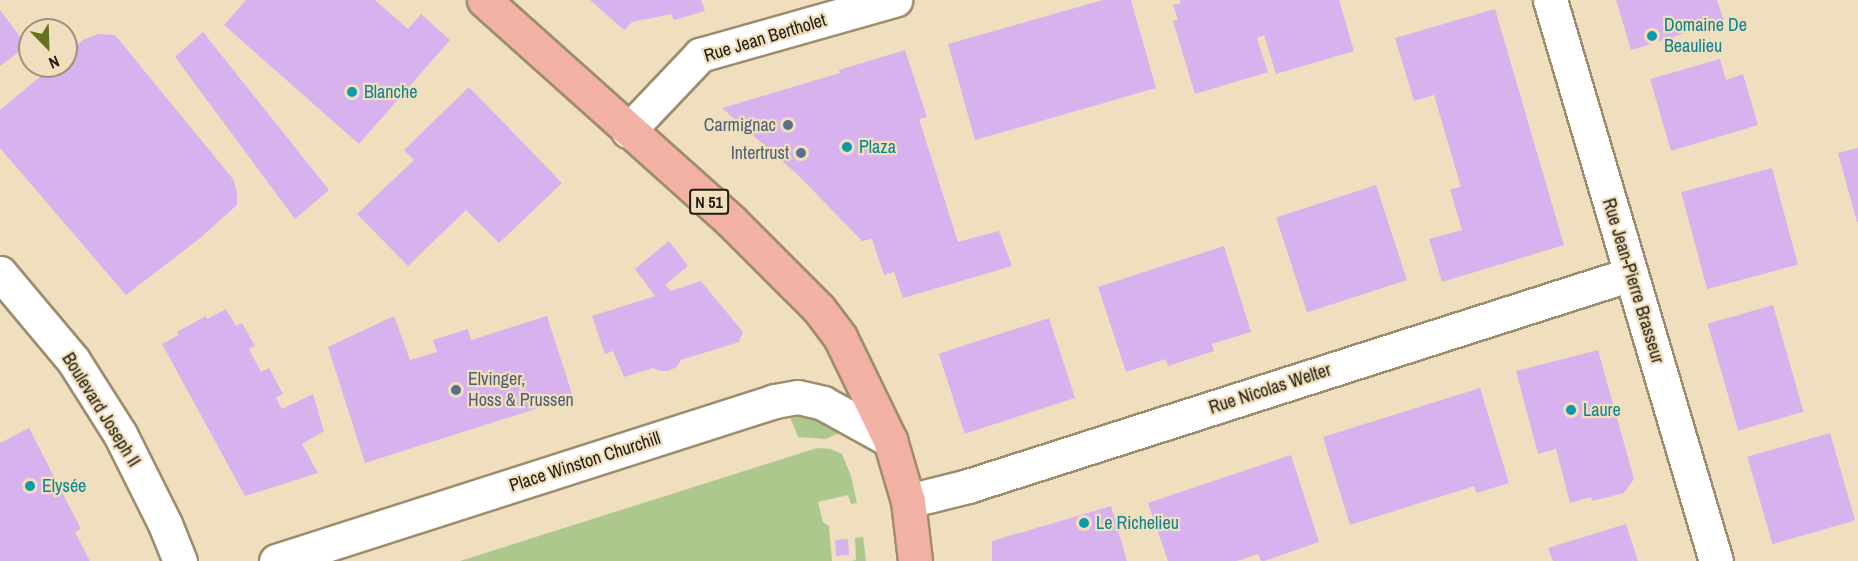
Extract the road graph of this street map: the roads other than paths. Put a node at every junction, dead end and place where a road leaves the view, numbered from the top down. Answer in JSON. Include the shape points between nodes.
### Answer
{"nodes":[{"id":1,"x":484,"y":0,"type":"edge"},
{"id":2,"x":895,"y":0,"type":"edge"},
{"id":3,"x":1550,"y":0,"type":"edge"},
{"id":4,"x":628,"y":131,"type":"junction"},
{"id":5,"x":0,"y":273,"type":"edge"},
{"id":6,"x":1631,"y":274,"type":"junction"},
{"id":7,"x":890,"y":440,"type":"junction"},
{"id":8,"x":908,"y":501,"type":"junction"},
{"id":9,"x":180,"y":561,"type":"edge"},
{"id":10,"x":276,"y":561,"type":"edge"},
{"id":11,"x":915,"y":561,"type":"edge"},
{"id":12,"x":1716,"y":561,"type":"edge"}],
"edges":[{"from":1,"to":4,"type":"main road","number":"N 51"},
{"from":2,"to":4,"type":"street","name":"Rue Jean Bertholet","via":[[700,55]]},
{"from":3,"to":6,"type":"street","name":"Rue Jean-Pierre Brasseur"},
{"from":4,"to":7,"type":"main road","number":"N 51","via":[[731,221],[819,309],[840,337]]},
{"from":5,"to":9,"type":"street","name":"Boulevard Joseph II","via":[[73,360],[120,434]]},
{"from":6,"to":8,"type":"street","name":"Rue Nicolas Welter","via":[[968,486]]},
{"from":6,"to":12,"type":"street","name":"Rue Jean-Pierre Brasseur"},
{"from":7,"to":8,"type":"main road","number":"N 51"},
{"from":7,"to":10,"type":"street","name":"Place Winston Churchill","via":[[823,403],[798,397],[775,401]]},
{"from":8,"to":11,"type":"main road","number":"N 51"}]}
